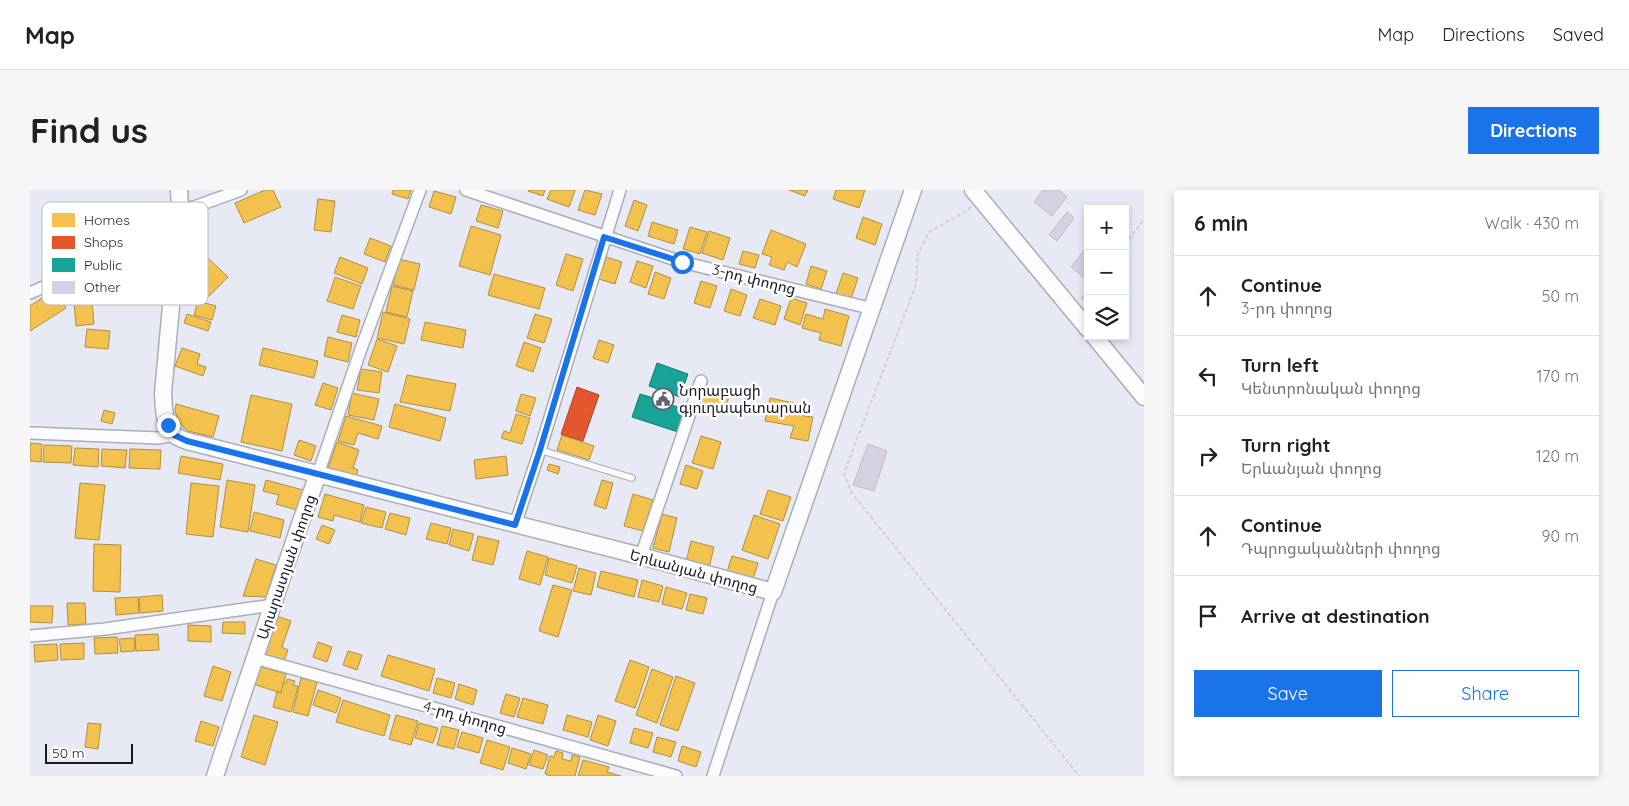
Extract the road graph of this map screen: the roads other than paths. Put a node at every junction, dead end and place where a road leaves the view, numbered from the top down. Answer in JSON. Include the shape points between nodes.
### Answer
{"nodes":[{"id":1,"x":241,"y":190,"type":"edge"},
{"id":2,"x":420,"y":190,"type":"edge"},
{"id":3,"x":466,"y":190,"type":"edge"},
{"id":4,"x":620,"y":190,"type":"edge"},
{"id":5,"x":913,"y":190,"type":"edge"},
{"id":6,"x":976,"y":194,"type":"edge"},
{"id":7,"x":208,"y":202,"type":"edge"},
{"id":8,"x":604,"y":237,"type":"junction"},
{"id":9,"x":42,"y":287,"type":"edge"},
{"id":10,"x":30,"y":292,"type":"edge"},
{"id":11,"x":172,"y":305,"type":"edge"},
{"id":12,"x":873,"y":309,"type":"junction"},
{"id":13,"x":1084,"y":324,"type":"edge"},
{"id":14,"x":1097,"y":340,"type":"edge"},
{"id":15,"x":701,"y":381,"type":"dead end"},
{"id":16,"x":1144,"y":397,"type":"edge"},
{"id":17,"x":30,"y":433,"type":"edge"},
{"id":18,"x":174,"y":435,"type":"junction"},
{"id":19,"x":540,"y":450,"type":"junction"},
{"id":20,"x":318,"y":474,"type":"junction"},
{"id":21,"x":632,"y":478,"type":"dead end"},
{"id":22,"x":515,"y":525,"type":"junction"},
{"id":23,"x":641,"y":556,"type":"junction"},
{"id":24,"x":773,"y":592,"type":"junction"},
{"id":25,"x":273,"y":605,"type":"junction"},
{"id":26,"x":30,"y":636,"type":"edge"},
{"id":27,"x":255,"y":658,"type":"junction"},
{"id":28,"x":216,"y":776,"type":"edge"},
{"id":29,"x":676,"y":776,"type":"edge"},
{"id":30,"x":714,"y":776,"type":"edge"}],
"edges":[{"from":1,"to":7,"type":"street"},
{"from":2,"to":20,"type":"street","name":"Արարատյան փողոց"},
{"from":3,"to":8,"type":"street","name":"3-րդ փողոց"},
{"from":4,"to":8,"type":"street"},
{"from":5,"to":12,"type":"main road","name":"Երևանյան փողոց"},
{"from":6,"to":13,"type":"main road"},
{"from":8,"to":12,"type":"street","name":"3-րդ փողոց","via":[[682,262]]},
{"from":8,"to":19,"type":"street"},
{"from":9,"to":10,"type":"street"},
{"from":11,"to":18,"type":"main road","via":[[164,412]]},
{"from":12,"to":24,"type":"main road","name":"Երևանյան փողոց"},
{"from":14,"to":16,"type":"main road"},
{"from":15,"to":23,"type":"street"},
{"from":17,"to":18,"type":"street","via":[[158,438]]},
{"from":18,"to":20,"type":"main road","name":"Երևանյան փողոց"},
{"from":19,"to":21,"type":"lane"},
{"from":19,"to":22,"type":"street"},
{"from":20,"to":22,"type":"main road","name":"Երևանյան փողոց"},
{"from":20,"to":25,"type":"main road","name":"Արարատյան փողոց"},
{"from":22,"to":23,"type":"main road","name":"Երևանյան փողոց"},
{"from":23,"to":24,"type":"main road","name":"Երևանյան փողոց"},
{"from":24,"to":30,"type":"street"},
{"from":25,"to":26,"type":"street","via":[[105,629]]},
{"from":25,"to":27,"type":"main road","name":"Արարատյան փողոց"},
{"from":27,"to":28,"type":"main road","name":"Արարատյան փողոց"},
{"from":27,"to":29,"type":"street","name":"4-րդ փողոց"}]}
